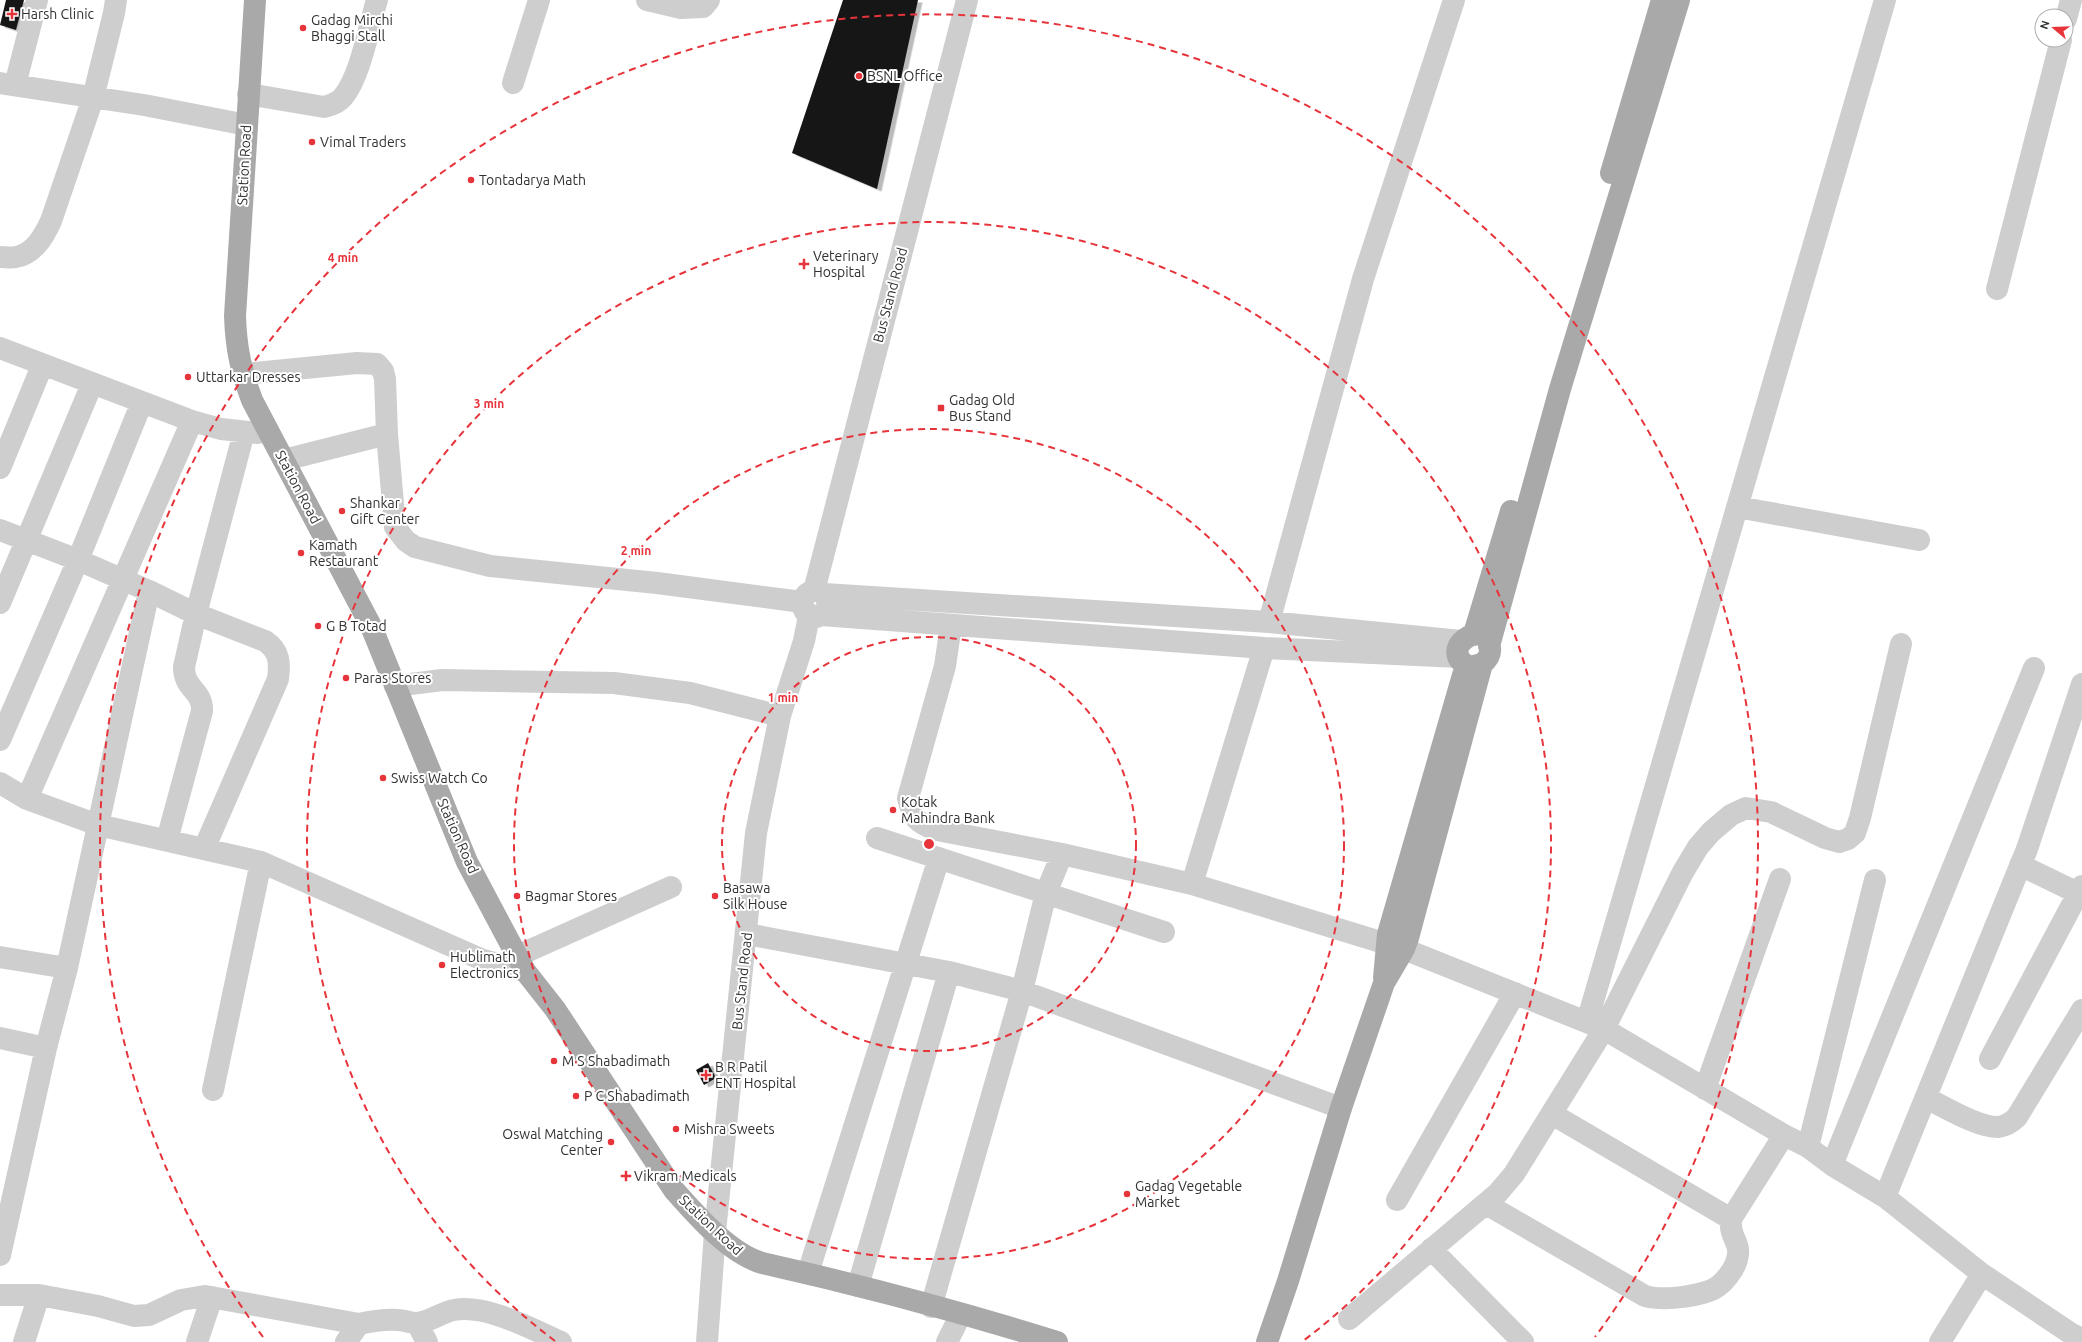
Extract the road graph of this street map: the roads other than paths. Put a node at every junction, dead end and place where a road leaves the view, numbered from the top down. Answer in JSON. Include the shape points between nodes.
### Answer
{"nodes":[{"id":1,"x":37,"y":0,"type":"edge"},
{"id":2,"x":116,"y":0,"type":"edge"},
{"id":3,"x":255,"y":0,"type":"edge"},
{"id":4,"x":377,"y":0,"type":"edge"},
{"id":5,"x":539,"y":0,"type":"edge"},
{"id":6,"x":646,"y":0,"type":"edge"},
{"id":7,"x":710,"y":0,"type":"edge"},
{"id":8,"x":967,"y":0,"type":"edge"},
{"id":9,"x":1454,"y":0,"type":"edge"},
{"id":10,"x":1662,"y":0,"type":"edge"},
{"id":11,"x":1679,"y":0,"type":"edge"},
{"id":12,"x":1884,"y":0,"type":"edge"},
{"id":13,"x":2059,"y":48,"type":"edge"},
{"id":14,"x":513,"y":83,"type":"dead end"},
{"id":15,"x":7,"y":84,"type":"edge"},
{"id":16,"x":248,"y":94,"type":"junction"},
{"id":17,"x":93,"y":98,"type":"junction"},
{"id":18,"x":247,"y":125,"type":"junction"},
{"id":19,"x":0,"y":257,"type":"edge"},
{"id":20,"x":1997,"y":289,"type":"dead end"},
{"id":21,"x":0,"y":348,"type":"edge"},
{"id":22,"x":42,"y":366,"type":"junction"},
{"id":23,"x":242,"y":374,"type":"junction"},
{"id":24,"x":92,"y":384,"type":"junction"},
{"id":25,"x":142,"y":402,"type":"junction"},
{"id":26,"x":192,"y":421,"type":"junction"},
{"id":27,"x":244,"y":432,"type":"junction"},
{"id":28,"x":270,"y":434,"type":"junction"},
{"id":29,"x":387,"y":434,"type":"junction"},
{"id":30,"x":284,"y":460,"type":"junction"},
{"id":31,"x":0,"y":468,"type":"edge"},
{"id":32,"x":1737,"y":507,"type":"junction"},
{"id":33,"x":0,"y":530,"type":"edge"},
{"id":34,"x":26,"y":540,"type":"junction"},
{"id":35,"x":1919,"y":540,"type":"dead end"},
{"id":36,"x":78,"y":560,"type":"junction"},
{"id":37,"x":124,"y":580,"type":"junction"},
{"id":38,"x":150,"y":591,"type":"junction"},
{"id":39,"x":0,"y":603,"type":"edge"},
{"id":40,"x":814,"y":604,"type":"junction"},
{"id":41,"x":196,"y":614,"type":"junction"},
{"id":42,"x":1269,"y":622,"type":"junction"},
{"id":43,"x":951,"y":625,"type":"junction"},
{"id":44,"x":1901,"y":644,"type":"dead end"},
{"id":45,"x":1264,"y":648,"type":"junction"},
{"id":46,"x":1472,"y":651,"type":"junction"},
{"id":47,"x":2034,"y":668,"type":"dead end"},
{"id":48,"x":2082,"y":684,"type":"edge"},
{"id":49,"x":395,"y":686,"type":"junction"},
{"id":50,"x":780,"y":716,"type":"junction"},
{"id":51,"x":0,"y":740,"type":"edge"},
{"id":52,"x":0,"y":783,"type":"edge"},
{"id":53,"x":27,"y":799,"type":"junction"},
{"id":54,"x":98,"y":824,"type":"junction"},
{"id":55,"x":877,"y":838,"type":"dead end"},
{"id":56,"x":167,"y":840,"type":"junction"},
{"id":57,"x":204,"y":849,"type":"junction"},
{"id":58,"x":1062,"y":854,"type":"junction"},
{"id":59,"x":939,"y":858,"type":"junction"},
{"id":60,"x":261,"y":862,"type":"junction"},
{"id":61,"x":2020,"y":865,"type":"junction"},
{"id":62,"x":1780,"y":879,"type":"dead end"},
{"id":63,"x":1875,"y":880,"type":"dead end"},
{"id":64,"x":1192,"y":884,"type":"junction"},
{"id":65,"x":671,"y":887,"type":"dead end"},
{"id":66,"x":2081,"y":891,"type":"edge"},
{"id":67,"x":1046,"y":893,"type":"junction"},
{"id":68,"x":1164,"y":932,"type":"dead end"},
{"id":69,"x":746,"y":934,"type":"junction"},
{"id":70,"x":1396,"y":947,"type":"junction"},
{"id":71,"x":0,"y":957,"type":"edge"},
{"id":72,"x":521,"y":964,"type":"junction"},
{"id":73,"x":905,"y":964,"type":"junction"},
{"id":74,"x":67,"y":968,"type":"junction"},
{"id":75,"x":949,"y":972,"type":"junction"},
{"id":76,"x":1022,"y":991,"type":"junction"},
{"id":77,"x":1515,"y":993,"type":"junction"},
{"id":78,"x":2082,"y":1010,"type":"edge"},
{"id":79,"x":1595,"y":1025,"type":"junction"},
{"id":80,"x":0,"y":1038,"type":"edge"},
{"id":81,"x":46,"y":1048,"type":"junction"},
{"id":82,"x":1990,"y":1059,"type":"dead end"},
{"id":83,"x":1705,"y":1088,"type":"junction"},
{"id":84,"x":213,"y":1090,"type":"dead end"},
{"id":85,"x":1926,"y":1098,"type":"junction"},
{"id":86,"x":1341,"y":1108,"type":"junction"},
{"id":87,"x":1552,"y":1114,"type":"junction"},
{"id":88,"x":1784,"y":1135,"type":"junction"},
{"id":89,"x":1808,"y":1147,"type":"junction"},
{"id":90,"x":1832,"y":1165,"type":"junction"},
{"id":91,"x":1885,"y":1197,"type":"junction"},
{"id":92,"x":1397,"y":1200,"type":"dead end"},
{"id":93,"x":1486,"y":1204,"type":"junction"},
{"id":94,"x":1731,"y":1219,"type":"junction"},
{"id":95,"x":715,"y":1232,"type":"junction"},
{"id":96,"x":1431,"y":1249,"type":"junction"},
{"id":97,"x":0,"y":1255,"type":"edge"},
{"id":98,"x":1969,"y":1263,"type":"junction"},
{"id":99,"x":808,"y":1273,"type":"junction"},
{"id":100,"x":858,"y":1286,"type":"junction"},
{"id":101,"x":0,"y":1295,"type":"edge"},
{"id":102,"x":39,"y":1295,"type":"junction"},
{"id":103,"x":212,"y":1297,"type":"junction"},
{"id":104,"x":931,"y":1307,"type":"junction"},
{"id":105,"x":961,"y":1314,"type":"junction"},
{"id":106,"x":1349,"y":1319,"type":"dead end"},
{"id":107,"x":417,"y":1323,"type":"junction"},
{"id":108,"x":359,"y":1324,"type":"junction"},
{"id":109,"x":2082,"y":1340,"type":"edge"},
{"id":110,"x":24,"y":1342,"type":"edge"},
{"id":111,"x":197,"y":1342,"type":"edge"},
{"id":112,"x":346,"y":1342,"type":"edge"},
{"id":113,"x":427,"y":1342,"type":"edge"},
{"id":114,"x":561,"y":1342,"type":"edge"},
{"id":115,"x":707,"y":1342,"type":"edge"},
{"id":116,"x":947,"y":1342,"type":"edge"},
{"id":117,"x":1057,"y":1342,"type":"edge"},
{"id":118,"x":1267,"y":1342,"type":"edge"},
{"id":119,"x":1523,"y":1342,"type":"edge"},
{"id":120,"x":1940,"y":1342,"type":"edge"}],
"edges":[{"from":1,"to":15,"type":"street"},
{"from":2,"to":17,"type":"street"},
{"from":3,"to":16,"type":"main road","name":"Station Road"},
{"from":4,"to":16,"type":"street","via":[[364,49],[350,85],[342,98],[334,104],[324,107]]},
{"from":5,"to":14,"type":"street"},
{"from":6,"to":7,"type":"street","via":[[681,8],[703,7]]},
{"from":8,"to":40,"type":"street","name":"Bus Stand Road"},
{"from":9,"to":42,"type":"street","via":[[1363,279]]},
{"from":10,"to":46,"type":"main road"},
{"from":11,"to":46,"type":"main road","via":[[1560,389]]},
{"from":12,"to":32,"type":"street"},
{"from":13,"to":20,"type":"street"},
{"from":15,"to":17,"type":"street"},
{"from":16,"to":18,"type":"main road","name":"Station Road"},
{"from":17,"to":18,"type":"street"},
{"from":17,"to":19,"type":"street","via":[[51,221],[42,238],[29,251],[16,257]]},
{"from":18,"to":23,"type":"main road","name":"Station Road","via":[[235,316],[236,345]]},
{"from":21,"to":22,"type":"street"},
{"from":22,"to":24,"type":"street"},
{"from":22,"to":31,"type":"street"},
{"from":23,"to":28,"type":"main road","name":"Station Road"},
{"from":23,"to":29,"type":"street","via":[[357,363],[377,364],[385,379]]},
{"from":24,"to":25,"type":"street"},
{"from":24,"to":34,"type":"street"},
{"from":25,"to":26,"type":"street"},
{"from":25,"to":36,"type":"street"},
{"from":26,"to":27,"type":"street"},
{"from":26,"to":37,"type":"street"},
{"from":27,"to":28,"type":"street"},
{"from":27,"to":41,"type":"street"},
{"from":28,"to":30,"type":"main road","name":"Station Road"},
{"from":29,"to":30,"type":"street"},
{"from":29,"to":40,"type":"street","via":[[395,527],[406,541],[415,547],[490,566],[656,583]]},
{"from":30,"to":49,"type":"main road","name":"Station Road","via":[[371,626]]},
{"from":32,"to":35,"type":"street"},
{"from":32,"to":79,"type":"street"},
{"from":33,"to":34,"type":"street"},
{"from":34,"to":36,"type":"street"},
{"from":34,"to":39,"type":"street"},
{"from":36,"to":37,"type":"street"},
{"from":36,"to":51,"type":"street"},
{"from":37,"to":38,"type":"street"},
{"from":37,"to":53,"type":"street"},
{"from":38,"to":41,"type":"street"},
{"from":38,"to":54,"type":"street"},
{"from":40,"to":42,"type":"street"},
{"from":40,"to":43,"type":"street"},
{"from":40,"to":50,"type":"street","name":"Bus Stand Road"},
{"from":41,"to":56,"type":"street","via":[[184,676],[199,696],[202,712]]},
{"from":41,"to":57,"type":"street","via":[[265,641],[275,650],[280,664],[278,679]]},
{"from":42,"to":46,"type":"street"},
{"from":43,"to":45,"type":"street"},
{"from":43,"to":58,"type":"street","via":[[945,666],[908,798],[911,813],[921,824],[937,830]]},
{"from":44,"to":79,"type":"street","via":[[1855,832],[1848,839],[1839,842],[1771,812],[1746,808],[1731,815],[1698,847]]},
{"from":45,"to":46,"type":"street"},
{"from":45,"to":64,"type":"street"},
{"from":46,"to":70,"type":"main road"},
{"from":47,"to":90,"type":"street"},
{"from":48,"to":61,"type":"street"},
{"from":49,"to":50,"type":"street","via":[[442,680],[614,683],[690,693]]},
{"from":49,"to":72,"type":"main road","name":"Station Road","via":[[467,862]]},
{"from":50,"to":69,"type":"street","name":"Bus Stand Road","via":[[756,833]]},
{"from":52,"to":53,"type":"street"},
{"from":53,"to":54,"type":"street"},
{"from":54,"to":56,"type":"street"},
{"from":54,"to":74,"type":"street"},
{"from":55,"to":59,"type":"street"},
{"from":56,"to":57,"type":"street"},
{"from":57,"to":60,"type":"street"},
{"from":58,"to":64,"type":"street"},
{"from":58,"to":67,"type":"street"},
{"from":59,"to":67,"type":"street"},
{"from":59,"to":73,"type":"street"},
{"from":60,"to":72,"type":"street","via":[[483,960]]},
{"from":60,"to":84,"type":"street"},
{"from":61,"to":66,"type":"street"},
{"from":61,"to":85,"type":"street"},
{"from":62,"to":83,"type":"street"},
{"from":63,"to":89,"type":"street"},
{"from":64,"to":70,"type":"street"},
{"from":65,"to":72,"type":"street"},
{"from":66,"to":82,"type":"street"},
{"from":67,"to":68,"type":"street"},
{"from":67,"to":76,"type":"street"},
{"from":69,"to":73,"type":"street"},
{"from":69,"to":95,"type":"street","name":"Bus Stand Road"},
{"from":70,"to":77,"type":"street"},
{"from":70,"to":86,"type":"main road"},
{"from":71,"to":74,"type":"street"},
{"from":72,"to":95,"type":"main road","name":"Station Road","via":[[555,1009],[674,1190]]},
{"from":73,"to":75,"type":"street"},
{"from":73,"to":99,"type":"street"},
{"from":74,"to":81,"type":"street"},
{"from":75,"to":76,"type":"street"},
{"from":75,"to":100,"type":"street"},
{"from":76,"to":86,"type":"street"},
{"from":76,"to":104,"type":"street"},
{"from":77,"to":79,"type":"street"},
{"from":77,"to":92,"type":"street"},
{"from":78,"to":85,"type":"street","via":[[2017,1117],[2009,1124],[1998,1126],[1979,1123]]},
{"from":79,"to":83,"type":"street"},
{"from":79,"to":87,"type":"street"},
{"from":80,"to":81,"type":"street"},
{"from":81,"to":97,"type":"street"},
{"from":83,"to":88,"type":"street"},
{"from":85,"to":91,"type":"street"},
{"from":86,"to":118,"type":"main road"},
{"from":87,"to":93,"type":"street","via":[[1514,1174]]},
{"from":87,"to":94,"type":"street"},
{"from":88,"to":89,"type":"street"},
{"from":88,"to":94,"type":"street"},
{"from":89,"to":90,"type":"street"},
{"from":90,"to":91,"type":"street"},
{"from":91,"to":98,"type":"street"},
{"from":93,"to":94,"type":"street","via":[[1645,1296],[1656,1299],[1709,1291],[1724,1281],[1739,1254],[1730,1228]]},
{"from":93,"to":96,"type":"street"},
{"from":95,"to":99,"type":"main road","name":"Station Road","via":[[748,1259]]},
{"from":95,"to":115,"type":"street","name":"Bus Stand Road"},
{"from":96,"to":106,"type":"street"},
{"from":96,"to":119,"type":"street"},
{"from":98,"to":109,"type":"street"},
{"from":98,"to":120,"type":"street"},
{"from":99,"to":100,"type":"main road","name":"Station Road"},
{"from":100,"to":104,"type":"main road","name":"Station Road"},
{"from":101,"to":102,"type":"street"},
{"from":102,"to":103,"type":"street","via":[[134,1316],[149,1315],[181,1300]]},
{"from":102,"to":110,"type":"street"},
{"from":103,"to":108,"type":"street"},
{"from":103,"to":111,"type":"street"},
{"from":104,"to":105,"type":"main road","name":"Station Road"},
{"from":105,"to":116,"type":"street"},
{"from":105,"to":117,"type":"main road","name":"Station Road"},
{"from":107,"to":108,"type":"street","via":[[380,1320]]},
{"from":107,"to":113,"type":"street"},
{"from":107,"to":114,"type":"street","via":[[455,1310],[484,1312]]},
{"from":108,"to":112,"type":"street"}]}
